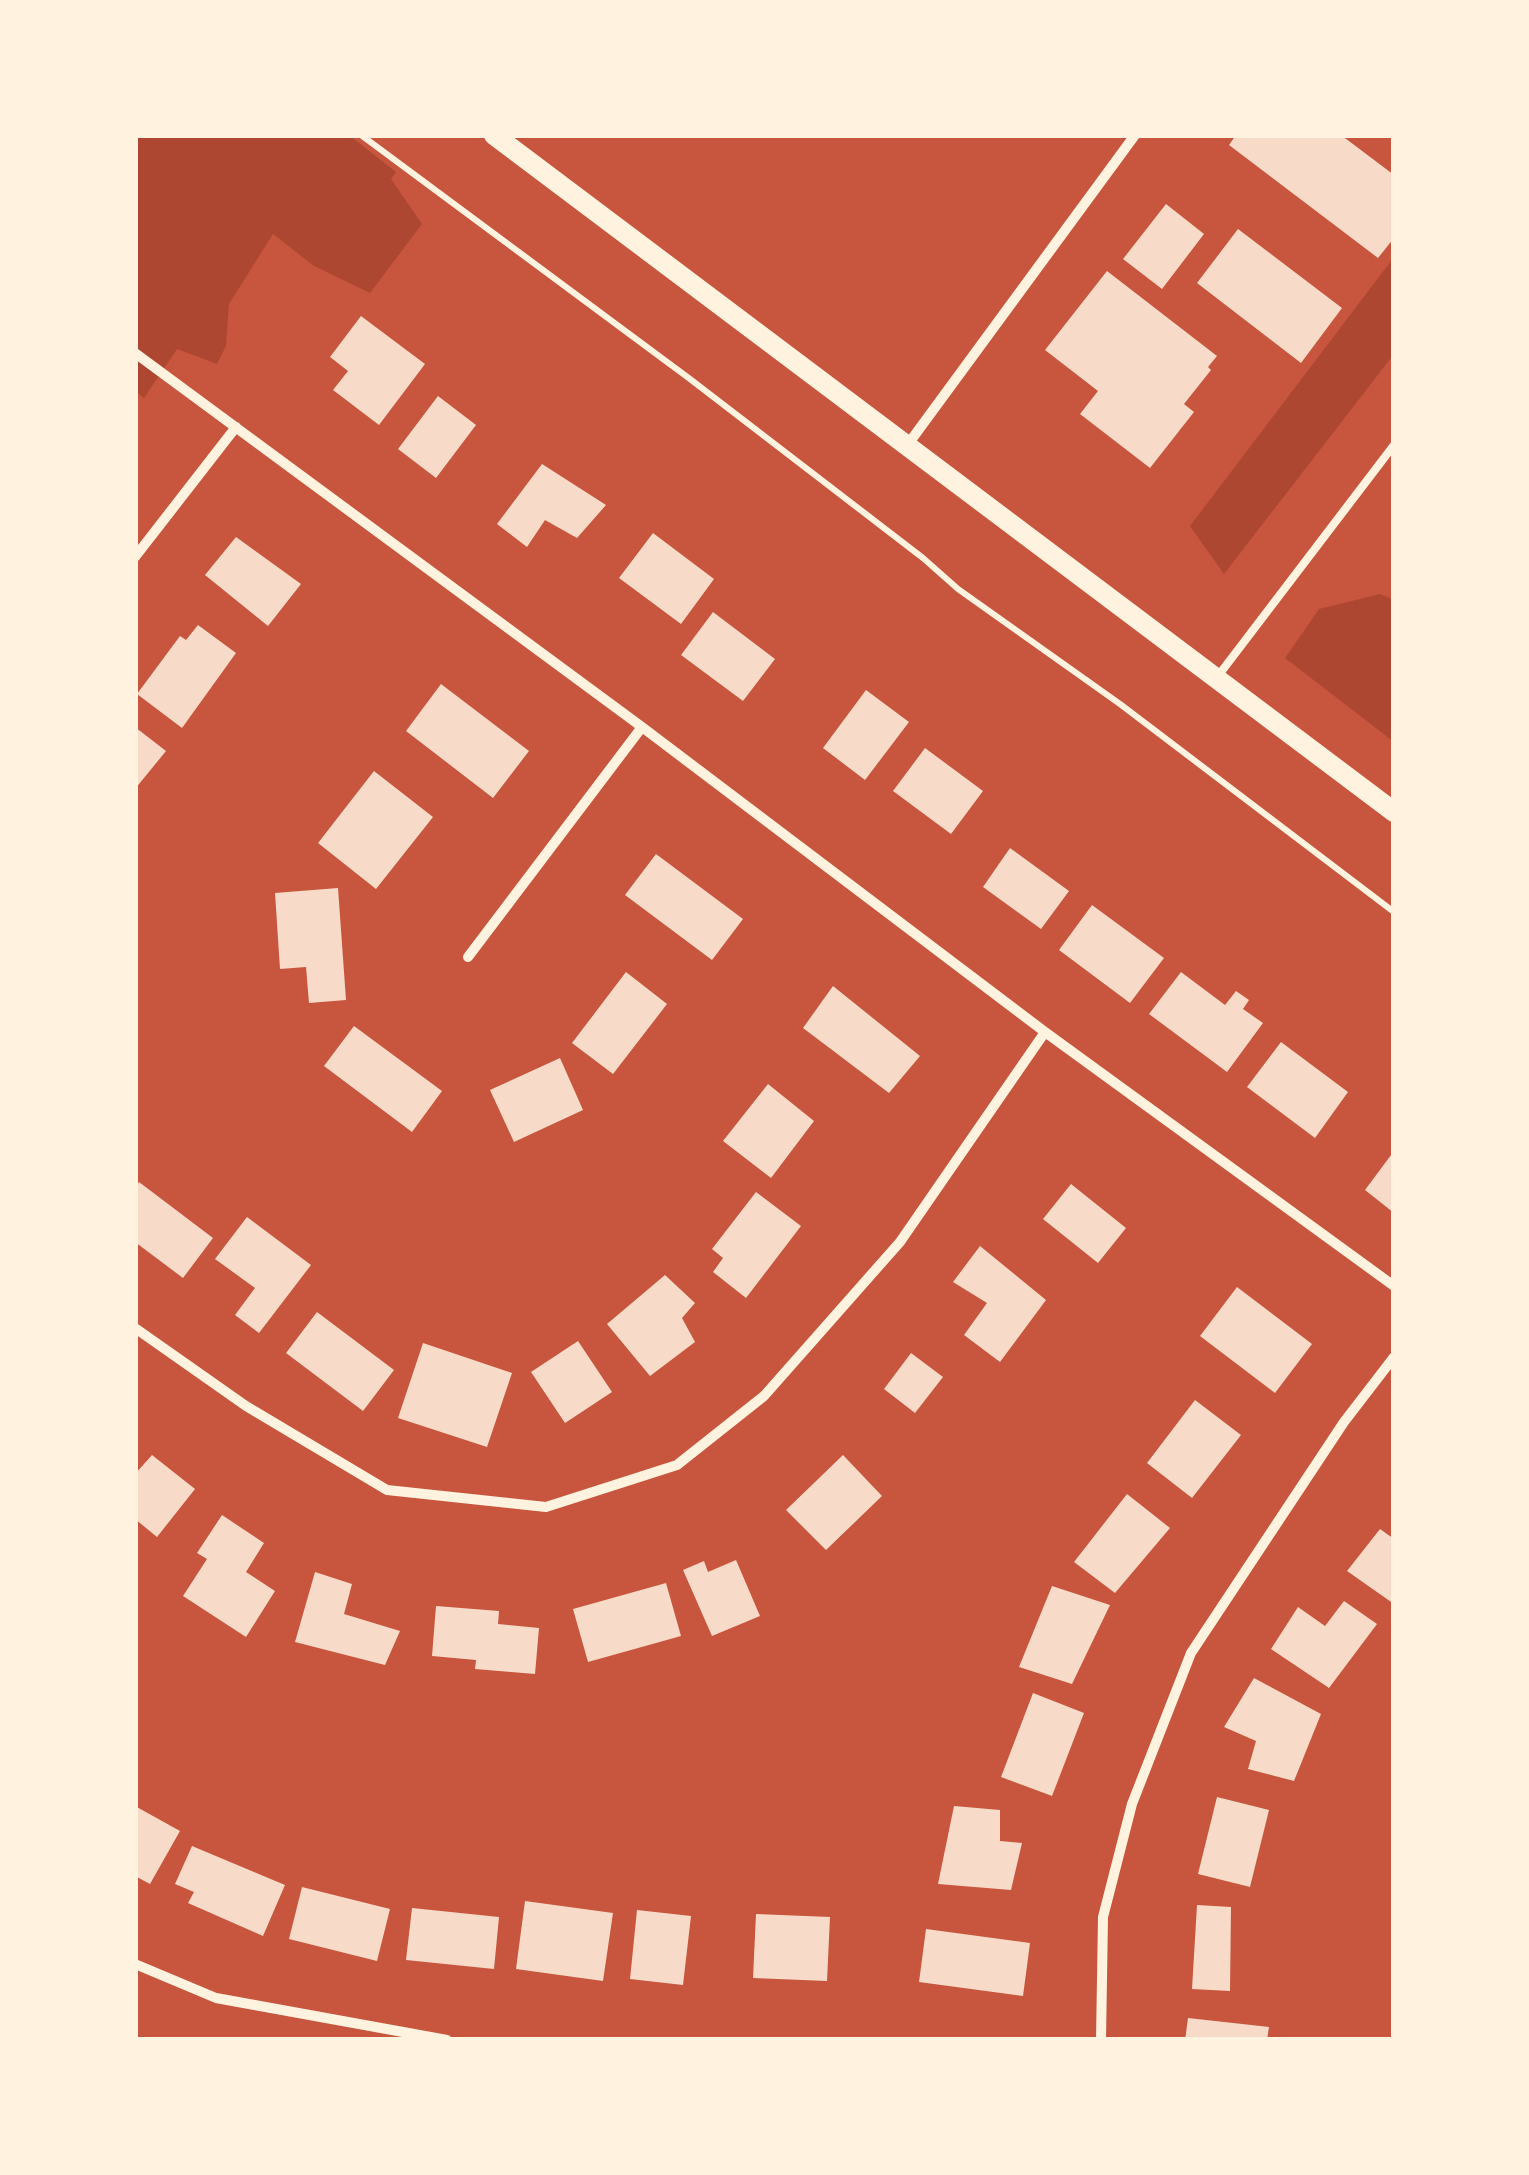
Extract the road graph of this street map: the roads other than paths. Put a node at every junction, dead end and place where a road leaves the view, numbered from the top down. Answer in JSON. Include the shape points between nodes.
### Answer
{"nodes":[{"id":1,"x":494,"y":135,"type":"edge"},
{"id":2,"x":1135,"y":135,"type":"edge"},
{"id":3,"x":135,"y":354,"type":"edge"},
{"id":4,"x":236,"y":427,"type":"junction"},
{"id":5,"x":1394,"y":445,"type":"edge"},
{"id":6,"x":906,"y":447,"type":"junction"},
{"id":7,"x":135,"y":557,"type":"edge"},
{"id":8,"x":1217,"y":678,"type":"junction"},
{"id":9,"x":642,"y":728,"type":"junction"},
{"id":10,"x":1394,"y":812,"type":"edge"},
{"id":11,"x":468,"y":957,"type":"dead end"},
{"id":12,"x":1046,"y":1032,"type":"junction"},
{"id":13,"x":1394,"y":1286,"type":"edge"},
{"id":14,"x":135,"y":1328,"type":"edge"},
{"id":15,"x":1394,"y":1357,"type":"edge"},
{"id":16,"x":135,"y":1964,"type":"edge"},
{"id":17,"x":447,"y":2040,"type":"edge"},
{"id":18,"x":1100,"y":2040,"type":"edge"}],
"edges":[{"from":1,"to":6,"type":"main road"},
{"from":2,"to":6,"type":"street"},
{"from":3,"to":4,"type":"street"},
{"from":4,"to":7,"type":"street"},
{"from":4,"to":9,"type":"street"},
{"from":5,"to":8,"type":"lane"},
{"from":6,"to":8,"type":"main road"},
{"from":8,"to":10,"type":"main road"},
{"from":9,"to":11,"type":"street"},
{"from":9,"to":12,"type":"street"},
{"from":12,"to":13,"type":"street"},
{"from":12,"to":14,"type":"street","via":[[900,1242],[764,1396],[677,1465],[546,1507],[387,1490],[246,1406]]},
{"from":15,"to":18,"type":"street","via":[[1191,1654],[1132,1804],[1103,1918]]},
{"from":16,"to":17,"type":"street","via":[[216,1998]]}]}
